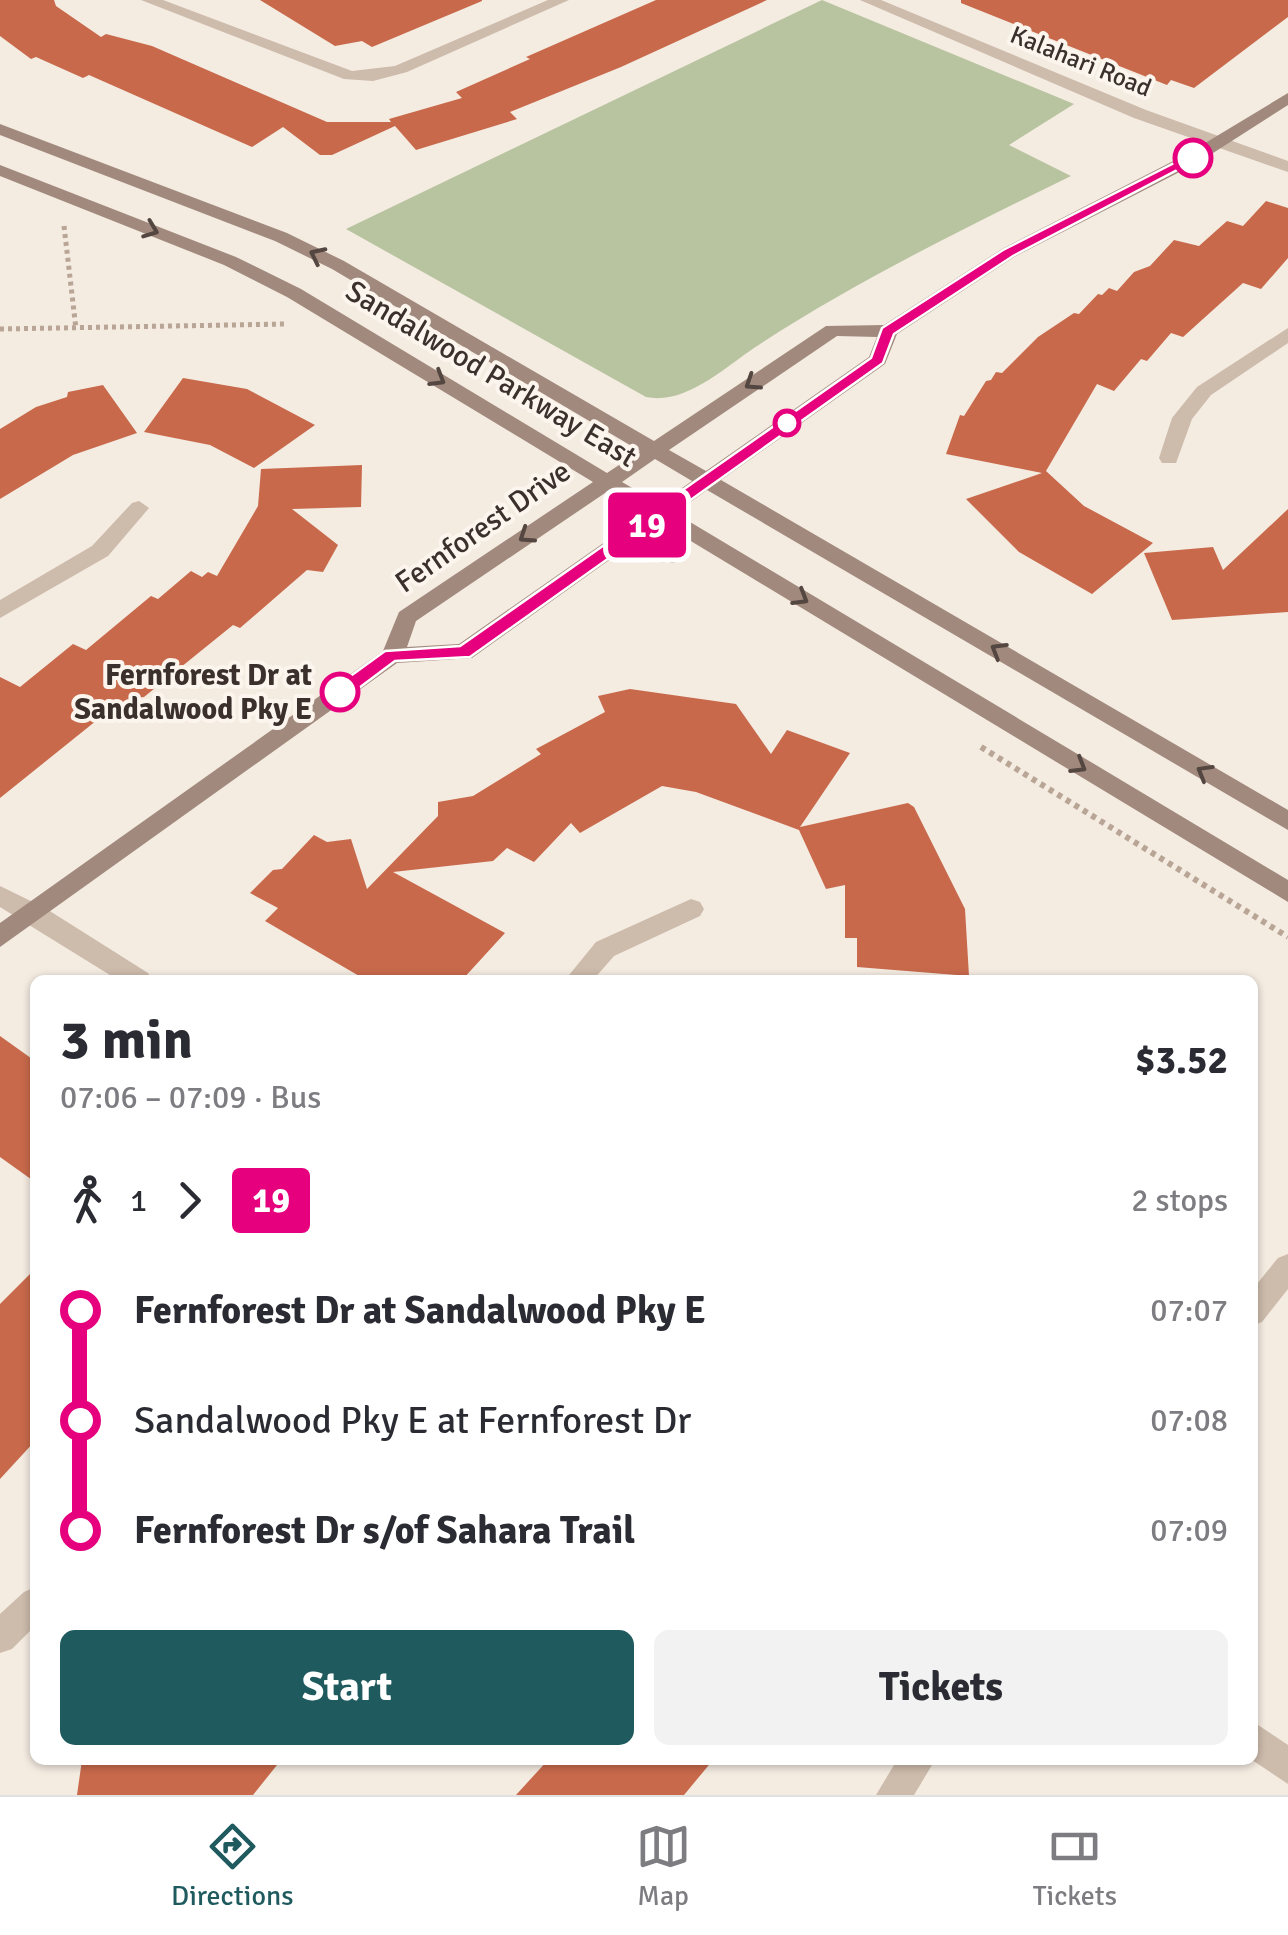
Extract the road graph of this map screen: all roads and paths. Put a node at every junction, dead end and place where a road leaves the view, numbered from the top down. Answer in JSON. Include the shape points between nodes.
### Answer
{"nodes":[{"id":1,"x":148,"y":0,"type":"edge"},
{"id":2,"x":561,"y":0,"type":"edge"},
{"id":3,"x":868,"y":0,"type":"edge"},
{"id":4,"x":1288,"y":98,"type":"edge"},
{"id":5,"x":0,"y":129,"type":"edge"},
{"id":6,"x":1220,"y":142,"type":"junction"},
{"id":7,"x":1288,"y":167,"type":"edge"},
{"id":8,"x":0,"y":170,"type":"edge"},
{"id":9,"x":78,"y":228,"type":"dead end"},
{"id":10,"x":270,"y":315,"type":"dead end"},
{"id":11,"x":0,"y":329,"type":"edge"},
{"id":12,"x":76,"y":329,"type":"junction"},
{"id":13,"x":888,"y":332,"type":"junction"},
{"id":14,"x":1288,"y":334,"type":"edge"},
{"id":15,"x":653,"y":449,"type":"junction"},
{"id":16,"x":1169,"y":458,"type":"dead end"},
{"id":17,"x":709,"y":480,"type":"junction"},
{"id":18,"x":607,"y":482,"type":"junction"},
{"id":19,"x":139,"y":508,"type":"dead end"},
{"id":20,"x":661,"y":515,"type":"junction"},
{"id":21,"x":0,"y":610,"type":"edge"},
{"id":22,"x":392,"y":656,"type":"junction"},
{"id":23,"x":1288,"y":821,"type":"edge"},
{"id":24,"x":1288,"y":892,"type":"edge"},
{"id":25,"x":0,"y":896,"type":"edge"},
{"id":26,"x":692,"y":908,"type":"dead end"},
{"id":27,"x":36,"y":912,"type":"junction"},
{"id":28,"x":0,"y":937,"type":"edge"},
{"id":29,"x":130,"y":975,"type":"edge"},
{"id":30,"x":583,"y":975,"type":"edge"},
{"id":31,"x":1288,"y":1267,"type":"edge"},
{"id":32,"x":1258,"y":1305,"type":"edge"},
{"id":33,"x":30,"y":1608,"type":"edge"},
{"id":34,"x":0,"y":1637,"type":"edge"},
{"id":35,"x":1258,"y":1743,"type":"edge"},
{"id":36,"x":914,"y":1765,"type":"edge"},
{"id":37,"x":1288,"y":1767,"type":"edge"},
{"id":38,"x":893,"y":1795,"type":"edge"}],
"edges":[{"from":1,"to":2,"type":"street","via":[[350,76],[373,76]]},
{"from":3,"to":6,"type":"street","name":"Kalahari Road"},
{"from":4,"to":6,"type":"main road"},
{"from":15,"to":5,"type":"main road","name":"Sandalwood Parkway East","one_way":true,"via":[[295,244]]},
{"from":6,"to":7,"type":"street","name":"Kalahari Road"},
{"from":6,"to":13,"type":"main road","via":[[1008,253]]},
{"from":8,"to":18,"type":"main road","name":"Sandalwood Parkway East","one_way":true,"via":[[263,276]]},
{"from":9,"to":12,"type":"path","via":[[63,221]]},
{"from":10,"to":12,"type":"path","via":[[289,326]]},
{"from":11,"to":12,"type":"path"},
{"from":13,"to":15,"type":"main road","name":"Fernforest Drive","one_way":true,"via":[[833,330]]},
{"from":13,"to":17,"type":"main road","via":[[878,360]]},
{"from":14,"to":16,"type":"street","via":[[1204,391],[1182,418]]},
{"from":15,"to":17,"type":"main road","name":"Sandalwood Parkway East"},
{"from":15,"to":18,"type":"main road","name":"Fernforest Drive"},
{"from":17,"to":20,"type":"main road"},
{"from":23,"to":17,"type":"main road","name":"Sandalwood Parkway East","one_way":true},
{"from":18,"to":20,"type":"main road","name":"Sandalwood Parkway East"},
{"from":18,"to":22,"type":"main road","name":"Fernforest Drive","one_way":true,"via":[[407,617]]},
{"from":19,"to":21,"type":"street","via":[[100,551]]},
{"from":20,"to":22,"type":"main road","via":[[464,652]]},
{"from":20,"to":24,"type":"main road","name":"Sandalwood Parkway East","one_way":true},
{"from":22,"to":27,"type":"main road","name":"Fernforest Drive"},
{"from":25,"to":27,"type":"street"},
{"from":26,"to":30,"type":"street","via":[[606,949]]},
{"from":27,"to":28,"type":"main road","name":"Fernforest Drive"},
{"from":27,"to":29,"type":"street"},
{"from":31,"to":32,"type":"street"},
{"from":33,"to":34,"type":"street"},
{"from":35,"to":37,"type":"street"},
{"from":36,"to":38,"type":"street"}]}
